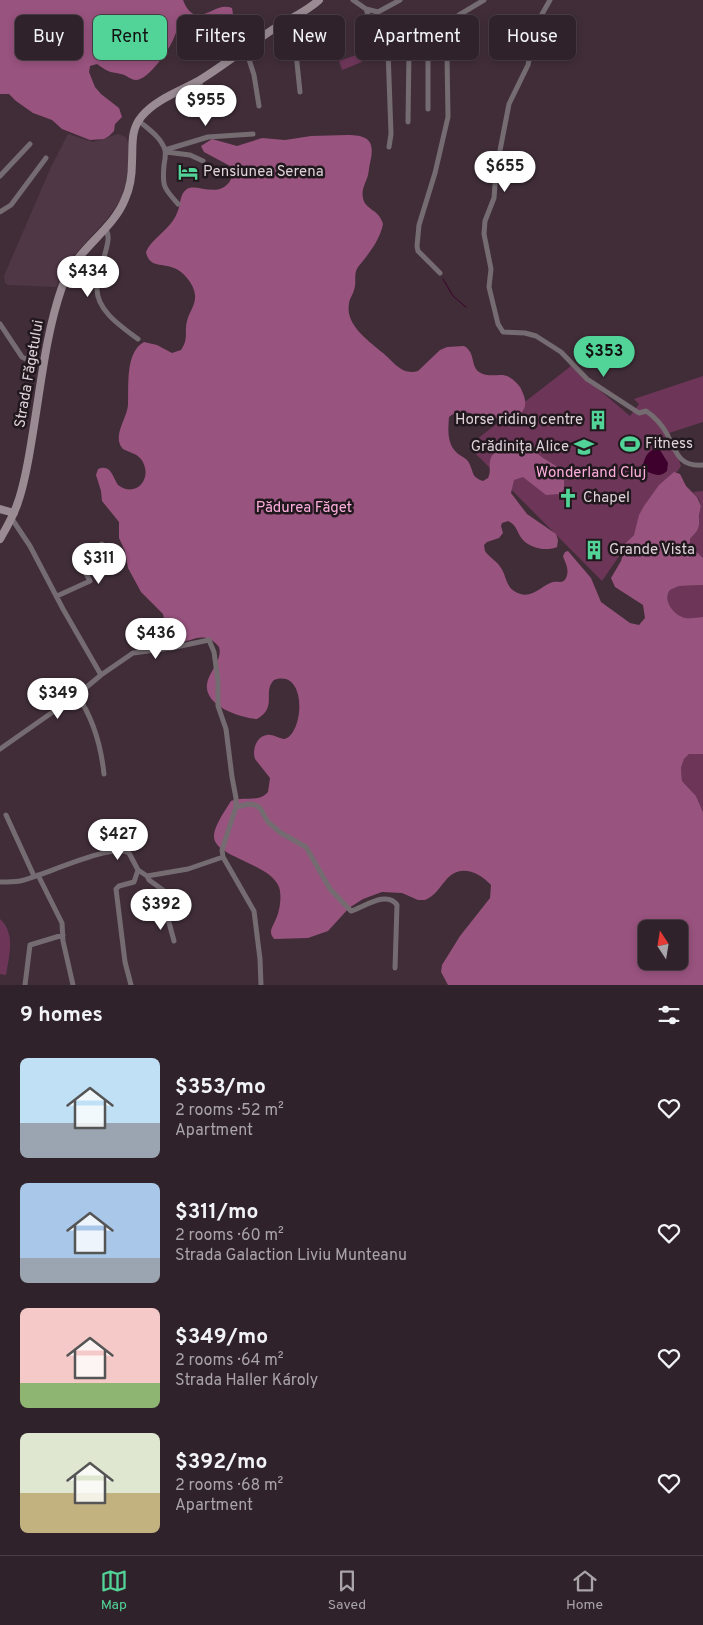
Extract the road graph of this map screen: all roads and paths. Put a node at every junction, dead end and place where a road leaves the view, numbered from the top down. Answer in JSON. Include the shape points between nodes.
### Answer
{"nodes":[{"id":1,"x":319,"y":0,"type":"edge"},
{"id":2,"x":353,"y":0,"type":"edge"},
{"id":3,"x":400,"y":0,"type":"edge"},
{"id":4,"x":484,"y":0,"type":"edge"},
{"id":5,"x":550,"y":0,"type":"edge"},
{"id":6,"x":366,"y":9,"type":"junction"},
{"id":7,"x":297,"y":15,"type":"edge"},
{"id":8,"x":368,"y":15,"type":"edge"},
{"id":9,"x":462,"y":15,"type":"edge"},
{"id":10,"x":230,"y":60,"type":"edge"},
{"id":11,"x":249,"y":60,"type":"edge"},
{"id":12,"x":297,"y":60,"type":"edge"},
{"id":13,"x":388,"y":60,"type":"edge"},
{"id":14,"x":409,"y":60,"type":"edge"},
{"id":15,"x":428,"y":60,"type":"edge"},
{"id":16,"x":447,"y":60,"type":"edge"},
{"id":17,"x":199,"y":80,"type":"junction"},
{"id":18,"x":300,"y":92,"type":"dead end"},
{"id":19,"x":206,"y":102,"type":"dead end"},
{"id":20,"x":259,"y":106,"type":"dead end"},
{"id":21,"x":428,"y":109,"type":"dead end"},
{"id":22,"x":138,"y":121,"type":"junction"},
{"id":23,"x":408,"y":122,"type":"dead end"},
{"id":24,"x":253,"y":134,"type":"dead end"},
{"id":25,"x":30,"y":144,"type":"dead end"},
{"id":26,"x":389,"y":147,"type":"dead end"},
{"id":27,"x":165,"y":151,"type":"junction"},
{"id":28,"x":46,"y":158,"type":"dead end"},
{"id":29,"x":203,"y":161,"type":"dead end"},
{"id":30,"x":0,"y":176,"type":"edge"},
{"id":31,"x":178,"y":204,"type":"dead end"},
{"id":32,"x":0,"y":212,"type":"edge"},
{"id":33,"x":105,"y":228,"type":"junction"},
{"id":34,"x":440,"y":274,"type":"dead end"},
{"id":35,"x":0,"y":324,"type":"edge"},
{"id":36,"x":138,"y":339,"type":"dead end"},
{"id":37,"x":45,"y":362,"type":"junction"},
{"id":38,"x":703,"y":465,"type":"edge"},
{"id":39,"x":0,"y":509,"type":"edge"},
{"id":40,"x":13,"y":516,"type":"junction"},
{"id":41,"x":0,"y":540,"type":"edge"},
{"id":42,"x":102,"y":544,"type":"dead end"},
{"id":43,"x":57,"y":596,"type":"junction"},
{"id":44,"x":101,"y":674,"type":"junction"},
{"id":45,"x":77,"y":695,"type":"junction"},
{"id":46,"x":0,"y":749,"type":"edge"},
{"id":47,"x":104,"y":774,"type":"dead end"},
{"id":48,"x":236,"y":807,"type":"junction"},
{"id":49,"x":6,"y":815,"type":"dead end"},
{"id":50,"x":223,"y":857,"type":"junction"},
{"id":51,"x":138,"y":870,"type":"junction"},
{"id":52,"x":36,"y":875,"type":"junction"},
{"id":53,"x":147,"y":876,"type":"junction"},
{"id":54,"x":0,"y":882,"type":"edge"},
{"id":55,"x":63,"y":935,"type":"junction"},
{"id":56,"x":174,"y":941,"type":"dead end"},
{"id":57,"x":395,"y":968,"type":"dead end"},
{"id":58,"x":25,"y":985,"type":"edge"},
{"id":59,"x":74,"y":985,"type":"edge"},
{"id":60,"x":131,"y":985,"type":"edge"},
{"id":61,"x":261,"y":985,"type":"edge"}],
"edges":[{"from":1,"to":7,"type":"main road"},
{"from":2,"to":6,"type":"street"},
{"from":3,"to":6,"type":"street","via":[[378,12]]},
{"from":4,"to":9,"type":"street"},
{"from":5,"to":38,"type":"street","via":[[537,23],[528,65],[509,104],[494,198],[484,221],[491,269],[489,287],[498,324],[503,332],[536,336],[561,352],[588,379],[639,413],[646,411],[651,415],[666,432],[682,460]]},
{"from":6,"to":8,"type":"street"},
{"from":10,"to":17,"type":"main road"},
{"from":11,"to":20,"type":"street"},
{"from":12,"to":18,"type":"street"},
{"from":13,"to":26,"type":"street","via":[[392,134]]},
{"from":14,"to":23,"type":"street"},
{"from":15,"to":21,"type":"street"},
{"from":16,"to":34,"type":"street","via":[[448,117],[436,173],[419,225],[417,246]]},
{"from":17,"to":19,"type":"street"},
{"from":17,"to":22,"type":"main road","via":[[156,104]]},
{"from":22,"to":27,"type":"street","via":[[154,133]]},
{"from":22,"to":33,"type":"main road","name":"Strada Făgetului","via":[[133,132],[130,180],[125,200]]},
{"from":24,"to":27,"type":"street","via":[[208,137]]},
{"from":25,"to":30,"type":"street"},
{"from":27,"to":29,"type":"street"},
{"from":27,"to":31,"type":"street","via":[[163,182]]},
{"from":28,"to":32,"type":"street","via":[[11,205]]},
{"from":33,"to":36,"type":"street","via":[[108,244],[97,288],[100,303],[115,322]]},
{"from":33,"to":37,"type":"main road","name":"Strada Făgetului","via":[[68,272],[58,301]]},
{"from":35,"to":37,"type":"street","via":[[22,357]]},
{"from":37,"to":40,"type":"main road","name":"Strada Făgetului","via":[[26,472]]},
{"from":39,"to":40,"type":"main road"},
{"from":40,"to":41,"type":"main road","name":"Strada Făgetului"},
{"from":40,"to":43,"type":"street"},
{"from":42,"to":43,"type":"street","via":[[77,556],[90,581]]},
{"from":43,"to":44,"type":"street"},
{"from":44,"to":45,"type":"street"},
{"from":44,"to":48,"type":"street","via":[[133,653],[208,640],[214,652],[218,706],[226,729]]},
{"from":45,"to":46,"type":"street"},
{"from":45,"to":47,"type":"street","via":[[87,710]]},
{"from":48,"to":50,"type":"street","via":[[222,850]]},
{"from":48,"to":57,"type":"street","via":[[255,805],[281,833],[306,847],[330,889],[351,911],[382,899],[394,901]]},
{"from":49,"to":52,"type":"street"},
{"from":50,"to":53,"type":"street","via":[[171,873]]},
{"from":50,"to":61,"type":"street","via":[[254,911]]},
{"from":51,"to":52,"type":"street","via":[[129,854],[121,850]]},
{"from":51,"to":53,"type":"street"},
{"from":51,"to":60,"type":"street","via":[[134,882],[116,889]]},
{"from":52,"to":54,"type":"street","via":[[20,881]]},
{"from":52,"to":55,"type":"street","via":[[62,923]]},
{"from":53,"to":56,"type":"street","via":[[163,890]]},
{"from":55,"to":58,"type":"street","via":[[29,946]]},
{"from":55,"to":59,"type":"street"}]}
